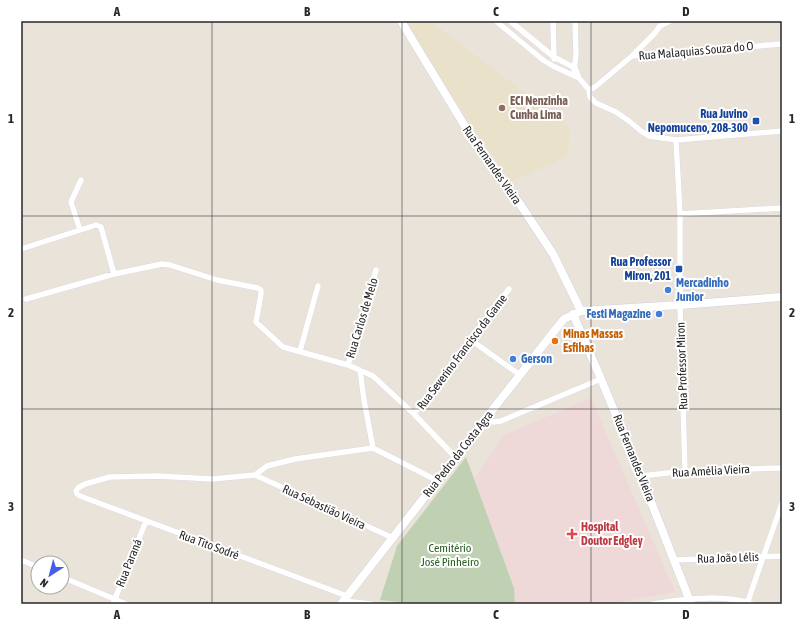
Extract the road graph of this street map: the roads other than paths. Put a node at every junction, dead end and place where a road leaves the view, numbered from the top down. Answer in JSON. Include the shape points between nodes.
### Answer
{"nodes":[{"id":1,"x":401,"y":21,"type":"edge"},
{"id":2,"x":496,"y":21,"type":"edge"},
{"id":3,"x":510,"y":21,"type":"edge"},
{"id":4,"x":553,"y":21,"type":"edge"},
{"id":5,"x":575,"y":21,"type":"edge"},
{"id":6,"x":670,"y":21,"type":"edge"},
{"id":7,"x":659,"y":24,"type":"edge"},
{"id":8,"x":782,"y":44,"type":"edge"},
{"id":9,"x":632,"y":56,"type":"junction"},
{"id":10,"x":554,"y":57,"type":"junction"},
{"id":11,"x":554,"y":66,"type":"junction"},
{"id":12,"x":573,"y":71,"type":"junction"},
{"id":13,"x":589,"y":90,"type":"junction"},
{"id":14,"x":782,"y":131,"type":"edge"},
{"id":15,"x":676,"y":140,"type":"junction"},
{"id":16,"x":81,"y":180,"type":"dead end"},
{"id":17,"x":782,"y":208,"type":"edge"},
{"id":18,"x":680,"y":214,"type":"junction"},
{"id":19,"x":80,"y":230,"type":"junction"},
{"id":20,"x":21,"y":248,"type":"edge"},
{"id":21,"x":376,"y":270,"type":"dead end"},
{"id":22,"x":114,"y":274,"type":"junction"},
{"id":23,"x":318,"y":286,"type":"dead end"},
{"id":24,"x":509,"y":289,"type":"dead end"},
{"id":25,"x":781,"y":296,"type":"edge"},
{"id":26,"x":26,"y":299,"type":"dead end"},
{"id":27,"x":680,"y":305,"type":"junction"},
{"id":28,"x":581,"y":310,"type":"junction"},
{"id":29,"x":573,"y":314,"type":"junction"},
{"id":30,"x":471,"y":340,"type":"junction"},
{"id":31,"x":300,"y":351,"type":"junction"},
{"id":32,"x":348,"y":365,"type":"junction"},
{"id":33,"x":360,"y":370,"type":"junction"},
{"id":34,"x":520,"y":375,"type":"junction"},
{"id":35,"x":601,"y":378,"type":"junction"},
{"id":36,"x":414,"y":414,"type":"junction"},
{"id":37,"x":484,"y":421,"type":"junction"},
{"id":38,"x":373,"y":448,"type":"junction"},
{"id":39,"x":456,"y":458,"type":"junction"},
{"id":40,"x":782,"y":468,"type":"edge"},
{"id":41,"x":685,"y":471,"type":"junction"},
{"id":42,"x":255,"y":475,"type":"junction"},
{"id":43,"x":641,"y":476,"type":"junction"},
{"id":44,"x":438,"y":481,"type":"junction"},
{"id":45,"x":782,"y":503,"type":"edge"},
{"id":46,"x":146,"y":521,"type":"junction"},
{"id":47,"x":393,"y":538,"type":"junction"},
{"id":48,"x":782,"y":556,"type":"edge"},
{"id":49,"x":764,"y":557,"type":"junction"},
{"id":50,"x":674,"y":560,"type":"junction"},
{"id":51,"x":70,"y":581,"type":"edge"},
{"id":52,"x":344,"y":600,"type":"edge"},
{"id":53,"x":690,"y":601,"type":"edge"},
{"id":54,"x":114,"y":602,"type":"edge"},
{"id":55,"x":749,"y":603,"type":"edge"},
{"id":56,"x":126,"y":604,"type":"edge"},
{"id":57,"x":372,"y":604,"type":"edge"},
{"id":58,"x":653,"y":604,"type":"edge"}],
"edges":[{"from":1,"to":28,"type":"street","name":"Rua Fernandes Vieira","via":[[466,128],[553,254]]},
{"from":2,"to":11,"type":"street","via":[[543,60]]},
{"from":3,"to":10,"type":"street"},
{"from":4,"to":10,"type":"street"},
{"from":5,"to":12,"type":"street","via":[[576,56]]},
{"from":6,"to":7,"type":"street"},
{"from":7,"to":9,"type":"street","via":[[654,34]]},
{"from":8,"to":9,"type":"street","name":"Rua Malaquias Souza do O"},
{"from":9,"to":13,"type":"street","name":"Rua Malaquias Souza do O"},
{"from":10,"to":11,"type":"street"},
{"from":10,"to":12,"type":"street"},
{"from":11,"to":12,"type":"street"},
{"from":12,"to":13,"type":"street"},
{"from":13,"to":15,"type":"street","via":[[590,97],[596,103],[616,112],[640,131],[649,136]]},
{"from":14,"to":15,"type":"street"},
{"from":15,"to":18,"type":"street","name":"Rua Professor Miron"},
{"from":16,"to":19,"type":"street","via":[[71,202]]},
{"from":17,"to":18,"type":"street"},
{"from":18,"to":27,"type":"street","name":"Rua Professor Miron"},
{"from":19,"to":20,"type":"street"},
{"from":19,"to":22,"type":"street","via":[[96,225],[101,227]]},
{"from":21,"to":32,"type":"street","name":"Rua Carlos de Melo"},
{"from":22,"to":26,"type":"street"},
{"from":22,"to":31,"type":"street","via":[[162,264],[217,280],[258,288],[261,294],[256,322],[283,347]]},
{"from":23,"to":31,"type":"street"},
{"from":24,"to":30,"type":"street","name":"Rua Severino Francisco da Game"},
{"from":25,"to":27,"type":"street"},
{"from":27,"to":28,"type":"street"},
{"from":27,"to":41,"type":"street","name":"Rua Professor Miron"},
{"from":28,"to":29,"type":"street","name":"Rua Pedro da Costa Agra"},
{"from":29,"to":34,"type":"street","name":"Rua Pedro da Costa Agra","via":[[560,323]]},
{"from":29,"to":35,"type":"street","name":"Rua Fernandes Vieira"},
{"from":30,"to":34,"type":"street"},
{"from":30,"to":36,"type":"street","name":"Rua Severino Francisco da Game"},
{"from":31,"to":32,"type":"street"},
{"from":32,"to":33,"type":"street"},
{"from":33,"to":36,"type":"street","via":[[373,376]]},
{"from":33,"to":38,"type":"street"},
{"from":34,"to":37,"type":"street","name":"Rua Pedro da Costa Agra"},
{"from":35,"to":37,"type":"street","via":[[501,421]]},
{"from":35,"to":43,"type":"street","name":"Rua Fernandes Vieira"},
{"from":36,"to":39,"type":"street"},
{"from":37,"to":39,"type":"street","name":"Rua Pedro da Costa Agra"},
{"from":38,"to":42,"type":"street","via":[[295,459],[267,466]]},
{"from":38,"to":44,"type":"street"},
{"from":39,"to":44,"type":"street","name":"Rua Pedro da Costa Agra"},
{"from":40,"to":41,"type":"street","name":"Rua Amélia Vieira"},
{"from":41,"to":43,"type":"street","name":"Rua Amélia Vieira"},
{"from":42,"to":46,"type":"street","name":"Rua Tito Sodré","via":[[212,479],[110,476],[93,480],[76,491],[80,496]]},
{"from":42,"to":47,"type":"street","name":"Rua Sebastião Vieira"},
{"from":43,"to":50,"type":"street","name":"Rua Fernandes Vieira"},
{"from":44,"to":47,"type":"street","name":"Rua Pedro da Costa Agra"},
{"from":45,"to":49,"type":"street"},
{"from":46,"to":52,"type":"street","name":"Rua Tito Sodré"},
{"from":46,"to":54,"type":"street","name":"Rua Paraná"},
{"from":47,"to":52,"type":"street","name":"Rua Pedro da Costa Agra"},
{"from":48,"to":49,"type":"street","name":"Rua João Lélis"},
{"from":49,"to":50,"type":"street","name":"Rua João Lélis"},
{"from":49,"to":55,"type":"street"},
{"from":50,"to":53,"type":"street","name":"Rua Fernandes Vieira"},
{"from":51,"to":54,"type":"street"},
{"from":52,"to":57,"type":"street","name":"Rua Tito Sodré"},
{"from":53,"to":55,"type":"street","via":[[711,598]]},
{"from":53,"to":58,"type":"street"},
{"from":54,"to":56,"type":"street"}]}
